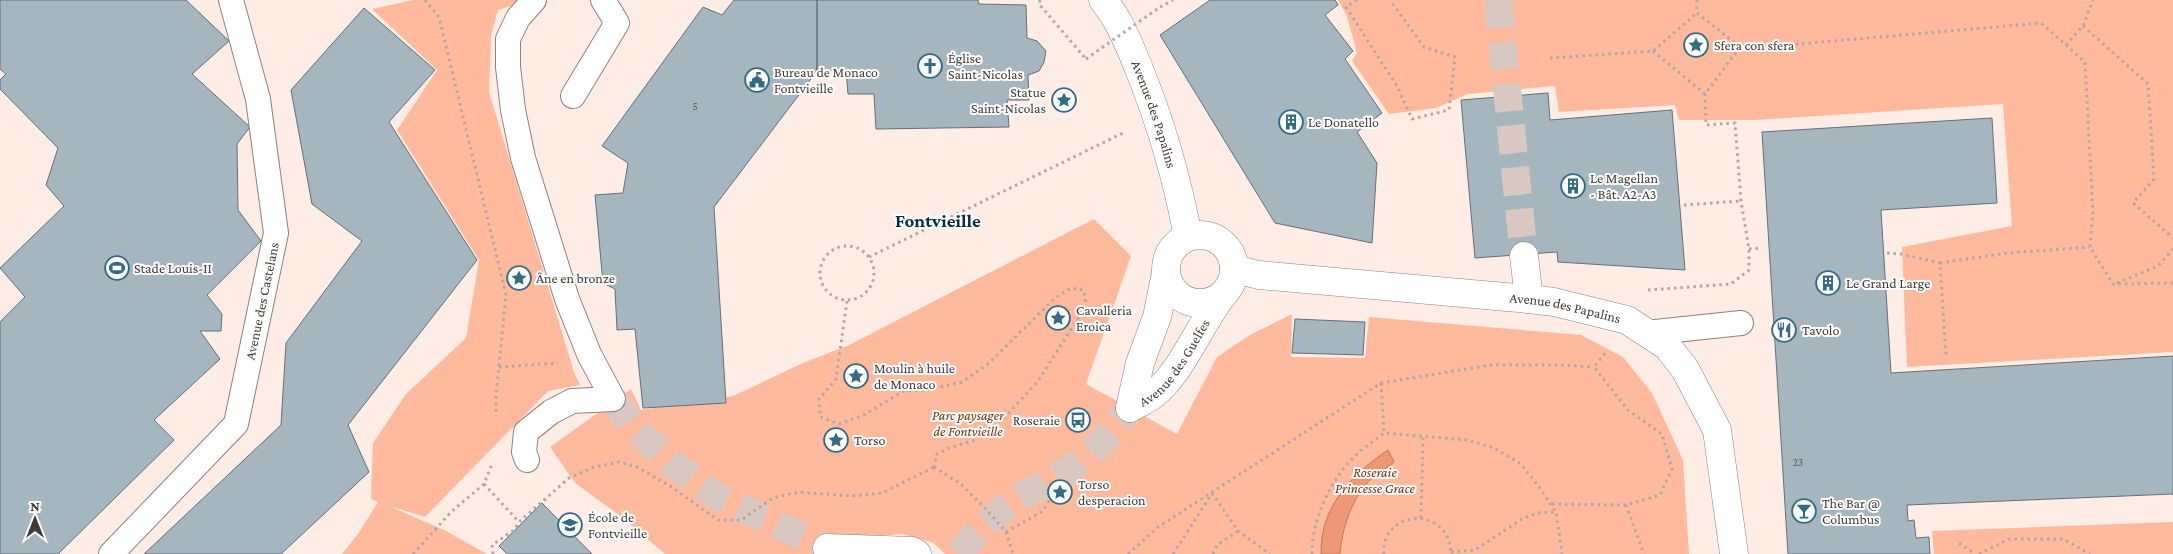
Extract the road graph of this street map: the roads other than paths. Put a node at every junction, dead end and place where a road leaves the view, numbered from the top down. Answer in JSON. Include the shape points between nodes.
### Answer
{"nodes":[{"id":1,"x":231,"y":0,"type":"edge"},
{"id":2,"x":534,"y":0,"type":"edge"},
{"id":3,"x":603,"y":0,"type":"edge"},
{"id":4,"x":1103,"y":0,"type":"edge"},
{"id":5,"x":573,"y":96,"type":"dead end"},
{"id":6,"x":1188,"y":237,"type":"junction"},
{"id":7,"x":1524,"y":256,"type":"tunnel mouth"},
{"id":8,"x":1166,"y":273,"type":"junction"},
{"id":9,"x":1229,"y":281,"type":"junction"},
{"id":10,"x":1529,"y":299,"type":"junction"},
{"id":11,"x":1741,"y":323,"type":"dead end"},
{"id":12,"x":1646,"y":333,"type":"junction"},
{"id":13,"x":527,"y":460,"type":"dead end"},
{"id":14,"x":827,"y":548,"type":"tunnel mouth"},
{"id":15,"x":111,"y":554,"type":"edge"},
{"id":16,"x":918,"y":554,"type":"edge"},
{"id":17,"x":1734,"y":554,"type":"edge"}],
"edges":[{"from":1,"to":15,"type":"lane","name":"Avenue des Castelans","via":[[258,99],[276,232],[236,424]]},
{"from":2,"to":13,"type":"lane","via":[[518,18],[508,39],[513,110],[523,158],[567,299],[589,354],[613,398],[572,400],[551,412],[526,432],[524,452]]},
{"from":3,"to":5,"type":"lane","via":[[617,23]]},
{"from":4,"to":6,"type":"street","name":"Avenue des Papalins","via":[[1117,17],[1158,117],[1173,166]]},
{"from":6,"to":8,"type":"street","via":[[1171,251]]},
{"from":6,"to":9,"type":"street","via":[[1210,236],[1227,248],[1233,258]]},
{"from":7,"to":10,"type":"street"},
{"from":8,"to":9,"type":"street","via":[[1178,295],[1202,303],[1214,300]]},
{"from":8,"to":9,"type":"street","name":"Avenue des Guelfes","via":[[1158,317],[1140,363],[1130,408],[1153,394],[1170,377]]},
{"from":9,"to":10,"type":"street","name":"Avenue des Papalins","via":[[1259,275]]},
{"from":10,"to":12,"type":"street","name":"Avenue des Papalins","via":[[1628,320]]},
{"from":11,"to":12,"type":"lane"},
{"from":12,"to":17,"type":"street","name":"Avenue des Papalins","via":[[1667,346],[1685,369],[1717,430]]},
{"from":14,"to":16,"type":"street","via":[[912,551]]}]}
